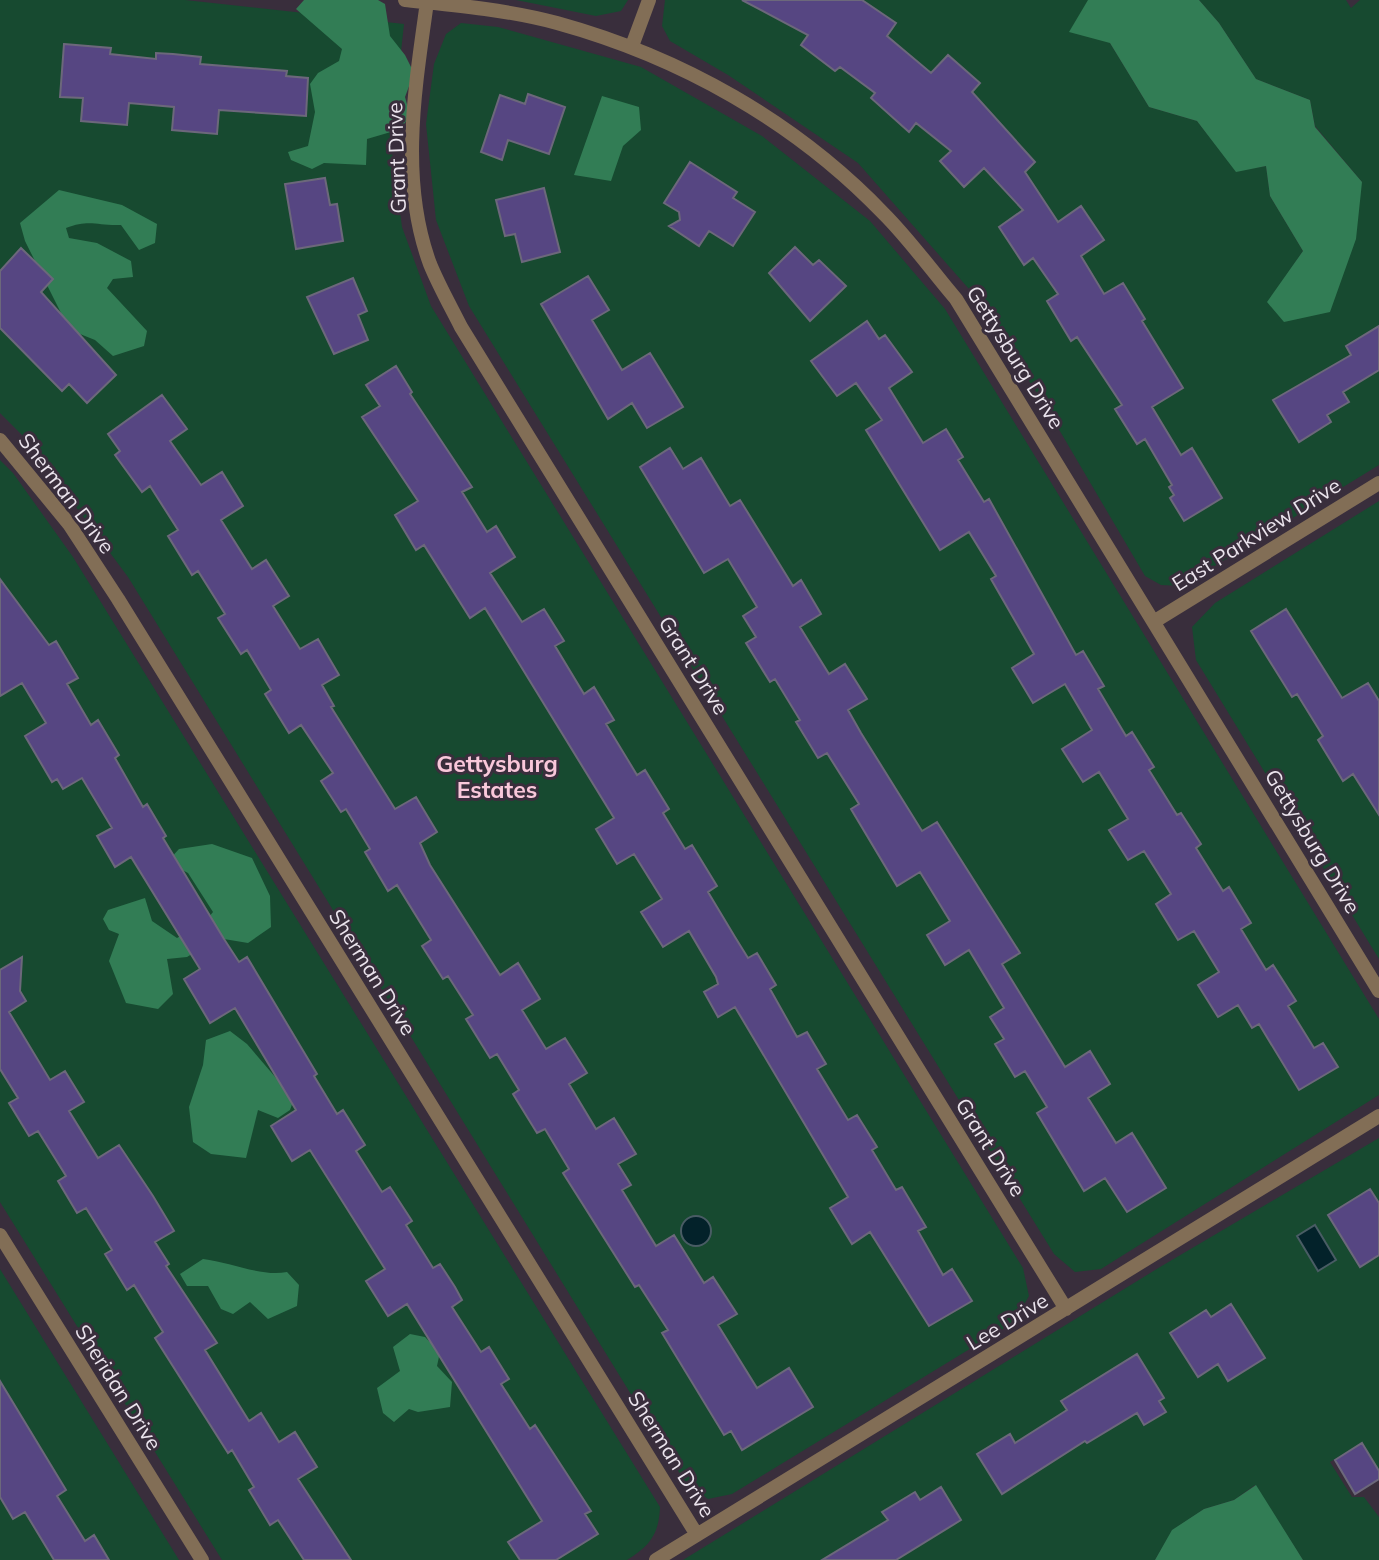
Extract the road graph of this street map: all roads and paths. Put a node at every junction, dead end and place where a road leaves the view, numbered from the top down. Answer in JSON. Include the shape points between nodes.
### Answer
{"nodes":[{"id":1,"x":405,"y":0,"type":"edge"},
{"id":2,"x":649,"y":0,"type":"edge"},
{"id":3,"x":427,"y":2,"type":"junction"},
{"id":4,"x":632,"y":46,"type":"junction"},
{"id":5,"x":0,"y":440,"type":"edge"},
{"id":6,"x":1379,"y":483,"type":"edge"},
{"id":7,"x":1155,"y":621,"type":"junction"},
{"id":8,"x":1379,"y":991,"type":"edge"},
{"id":9,"x":1379,"y":1116,"type":"edge"},
{"id":10,"x":0,"y":1235,"type":"edge"},
{"id":11,"x":1066,"y":1309,"type":"junction"},
{"id":12,"x":697,"y":1535,"type":"junction"},
{"id":13,"x":202,"y":1560,"type":"edge"},
{"id":14,"x":656,"y":1560,"type":"edge"}],
"edges":[{"from":1,"to":3,"type":"street","name":"Gettysburg Drive"},
{"from":2,"to":4,"type":"street"},
{"from":3,"to":4,"type":"street","name":"Gettysburg Drive","via":[[554,22]]},
{"from":3,"to":11,"type":"street","name":"Grant Drive","via":[[412,150],[416,211],[430,264],[461,327]]},
{"from":4,"to":7,"type":"street","name":"Gettysburg Drive","via":[[734,96],[812,148],[883,212],[956,299]]},
{"from":5,"to":12,"type":"street","name":"Sherman Drive","via":[[69,524],[110,585]]},
{"from":6,"to":7,"type":"street","name":"East Parkview Drive"},
{"from":7,"to":8,"type":"street","name":"Gettysburg Drive"},
{"from":9,"to":11,"type":"street","name":"Lee Drive"},
{"from":10,"to":13,"type":"street","name":"Sheridan Drive"},
{"from":11,"to":12,"type":"street","name":"Lee Drive"},
{"from":12,"to":14,"type":"street","name":"Lee Drive"}]}
